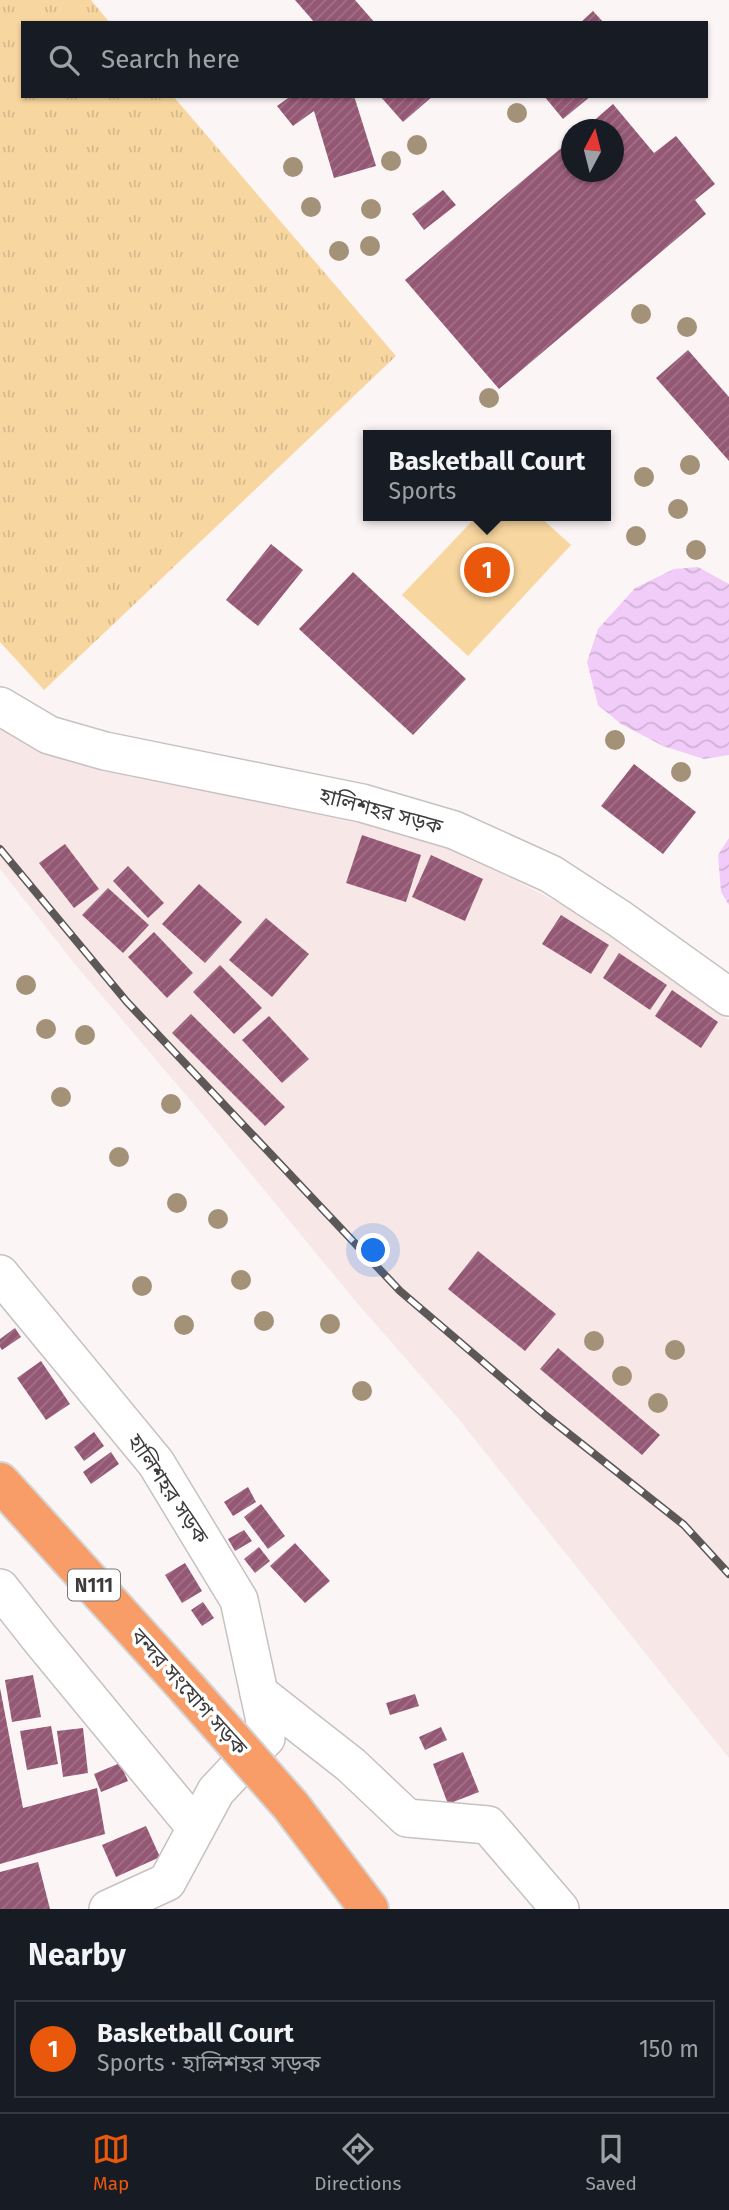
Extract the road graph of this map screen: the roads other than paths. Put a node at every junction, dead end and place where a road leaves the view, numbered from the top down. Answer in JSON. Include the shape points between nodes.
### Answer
{"nodes":[{"id":1,"x":0,"y":706,"type":"edge"},
{"id":2,"x":729,"y":997,"type":"edge"},
{"id":3,"x":0,"y":1273,"type":"edge"},
{"id":4,"x":0,"y":1482,"type":"edge"},
{"id":5,"x":0,"y":1588,"type":"edge"},
{"id":6,"x":260,"y":1693,"type":"junction"},
{"id":7,"x":197,"y":1828,"type":"junction"},
{"id":8,"x":108,"y":1909,"type":"edge"},
{"id":9,"x":369,"y":1909,"type":"edge"},
{"id":10,"x":560,"y":1909,"type":"edge"}],
"edges":[{"from":1,"to":2,"type":"street","name":"হালিশহর সড়ক","via":[[49,735],[105,751],[362,803],[454,830],[551,874]]},
{"from":3,"to":6,"type":"street","name":"হালিশহর সড়ক","via":[[156,1463],[239,1600]]},
{"from":4,"to":9,"type":"highway","name":"বন্দর সংযোগ সড়ক","number":"N111","bridge":true,"via":[[291,1806]]},
{"from":5,"to":7,"type":"street"},
{"from":6,"to":7,"type":"street","name":"হালিশহর সড়ক","via":[[265,1738],[216,1791]]},
{"from":6,"to":10,"type":"street","via":[[351,1765],[407,1818],[488,1825]]},
{"from":7,"to":8,"type":"street","via":[[167,1882]]}]}
